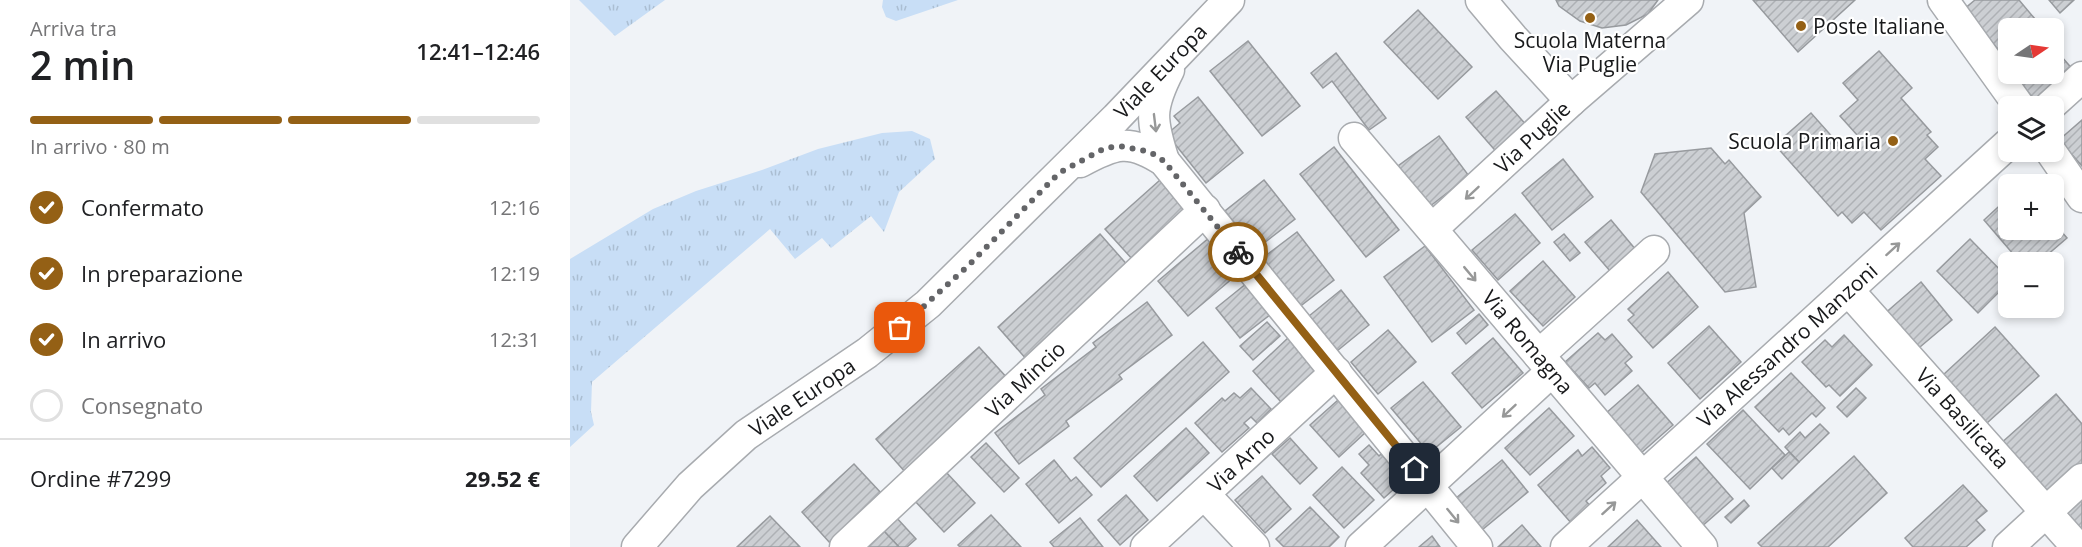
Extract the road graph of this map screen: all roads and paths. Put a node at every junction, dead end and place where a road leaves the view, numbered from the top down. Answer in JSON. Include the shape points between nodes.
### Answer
{"nodes":[{"id":1,"x":1228,"y":0,"type":"edge"},
{"id":2,"x":1481,"y":0,"type":"edge"},
{"id":3,"x":1688,"y":0,"type":"edge"},
{"id":4,"x":1943,"y":0,"type":"edge"},
{"id":5,"x":1180,"y":50,"type":"junction"},
{"id":6,"x":2082,"y":77,"type":"edge"},
{"id":7,"x":2012,"y":96,"type":"edge"},
{"id":8,"x":2061,"y":96,"type":"edge"},
{"id":9,"x":1572,"y":100,"type":"junction"},
{"id":10,"x":1354,"y":138,"type":"dead end"},
{"id":11,"x":1998,"y":153,"type":"edge"},
{"id":12,"x":1164,"y":161,"type":"junction"},
{"id":13,"x":2057,"y":162,"type":"edge"},
{"id":14,"x":1059,"y":173,"type":"junction"},
{"id":15,"x":2082,"y":197,"type":"edge"},
{"id":16,"x":1204,"y":210,"type":"junction"},
{"id":17,"x":1432,"y":229,"type":"junction"},
{"id":18,"x":1654,"y":251,"type":"dead end"},
{"id":19,"x":1848,"y":290,"type":"junction"},
{"id":20,"x":1546,"y":363,"type":"junction"},
{"id":21,"x":1336,"y":372,"type":"junction"},
{"id":22,"x":1643,"y":477,"type":"junction"},
{"id":23,"x":2082,"y":479,"type":"edge"},
{"id":24,"x":1428,"y":485,"type":"junction"},
{"id":25,"x":1204,"y":494,"type":"junction"},
{"id":26,"x":2046,"y":512,"type":"junction"},
{"id":27,"x":637,"y":547,"type":"edge"},
{"id":28,"x":845,"y":547,"type":"edge"},
{"id":29,"x":1146,"y":547,"type":"edge"},
{"id":30,"x":1254,"y":547,"type":"edge"},
{"id":31,"x":1361,"y":547,"type":"edge"},
{"id":32,"x":1477,"y":547,"type":"edge"},
{"id":33,"x":1566,"y":547,"type":"edge"},
{"id":34,"x":1702,"y":547,"type":"edge"},
{"id":35,"x":2008,"y":547,"type":"edge"},
{"id":36,"x":2077,"y":547,"type":"edge"}],
"edges":[{"from":1,"to":5,"type":"street","name":"Viale Europa"},
{"from":2,"to":9,"type":"street"},
{"from":3,"to":9,"type":"street","name":"Via Puglie"},
{"from":4,"to":7,"type":"street"},
{"from":5,"to":12,"type":"street","one_way":true,"via":[[1153,109]]},
{"from":5,"to":14,"type":"street","name":"Viale Europa"},
{"from":6,"to":8,"type":"street"},
{"from":9,"to":17,"type":"street","name":"Via Puglie","one_way":true},
{"from":10,"to":17,"type":"street","name":"Via Romagna"},
{"from":19,"to":11,"type":"street","name":"Via Alessandro Manzoni","one_way":true},
{"from":12,"to":14,"type":"street","via":[[1150,152],[1120,146],[1105,148]]},
{"from":12,"to":16,"type":"street"},
{"from":13,"to":15,"type":"street"},
{"from":14,"to":27,"type":"street","name":"Viale Europa","via":[[969,265],[900,328],[760,425],[717,460]]},
{"from":16,"to":21,"type":"street"},
{"from":16,"to":28,"type":"street","name":"Via Mincio"},
{"from":17,"to":20,"type":"street","name":"Via Romagna","one_way":true},
{"from":18,"to":20,"type":"street"},
{"from":19,"to":22,"type":"street","name":"Via Alessandro Manzoni"},
{"from":19,"to":26,"type":"street","name":"Via Basilicata"},
{"from":20,"to":22,"type":"street","name":"Via Romagna"},
{"from":20,"to":24,"type":"street","one_way":true},
{"from":21,"to":24,"type":"street"},
{"from":21,"to":25,"type":"street","name":"Via Arno"},
{"from":33,"to":22,"type":"street","name":"Via Alessandro Manzoni","one_way":true},
{"from":22,"to":34,"type":"street","name":"Via Romagna"},
{"from":23,"to":26,"type":"street"},
{"from":24,"to":31,"type":"street"},
{"from":24,"to":32,"type":"street","one_way":true},
{"from":25,"to":29,"type":"street","name":"Via Arno"},
{"from":25,"to":30,"type":"street"},
{"from":26,"to":35,"type":"street"},
{"from":26,"to":36,"type":"street","name":"Via Basilicata"}]}
